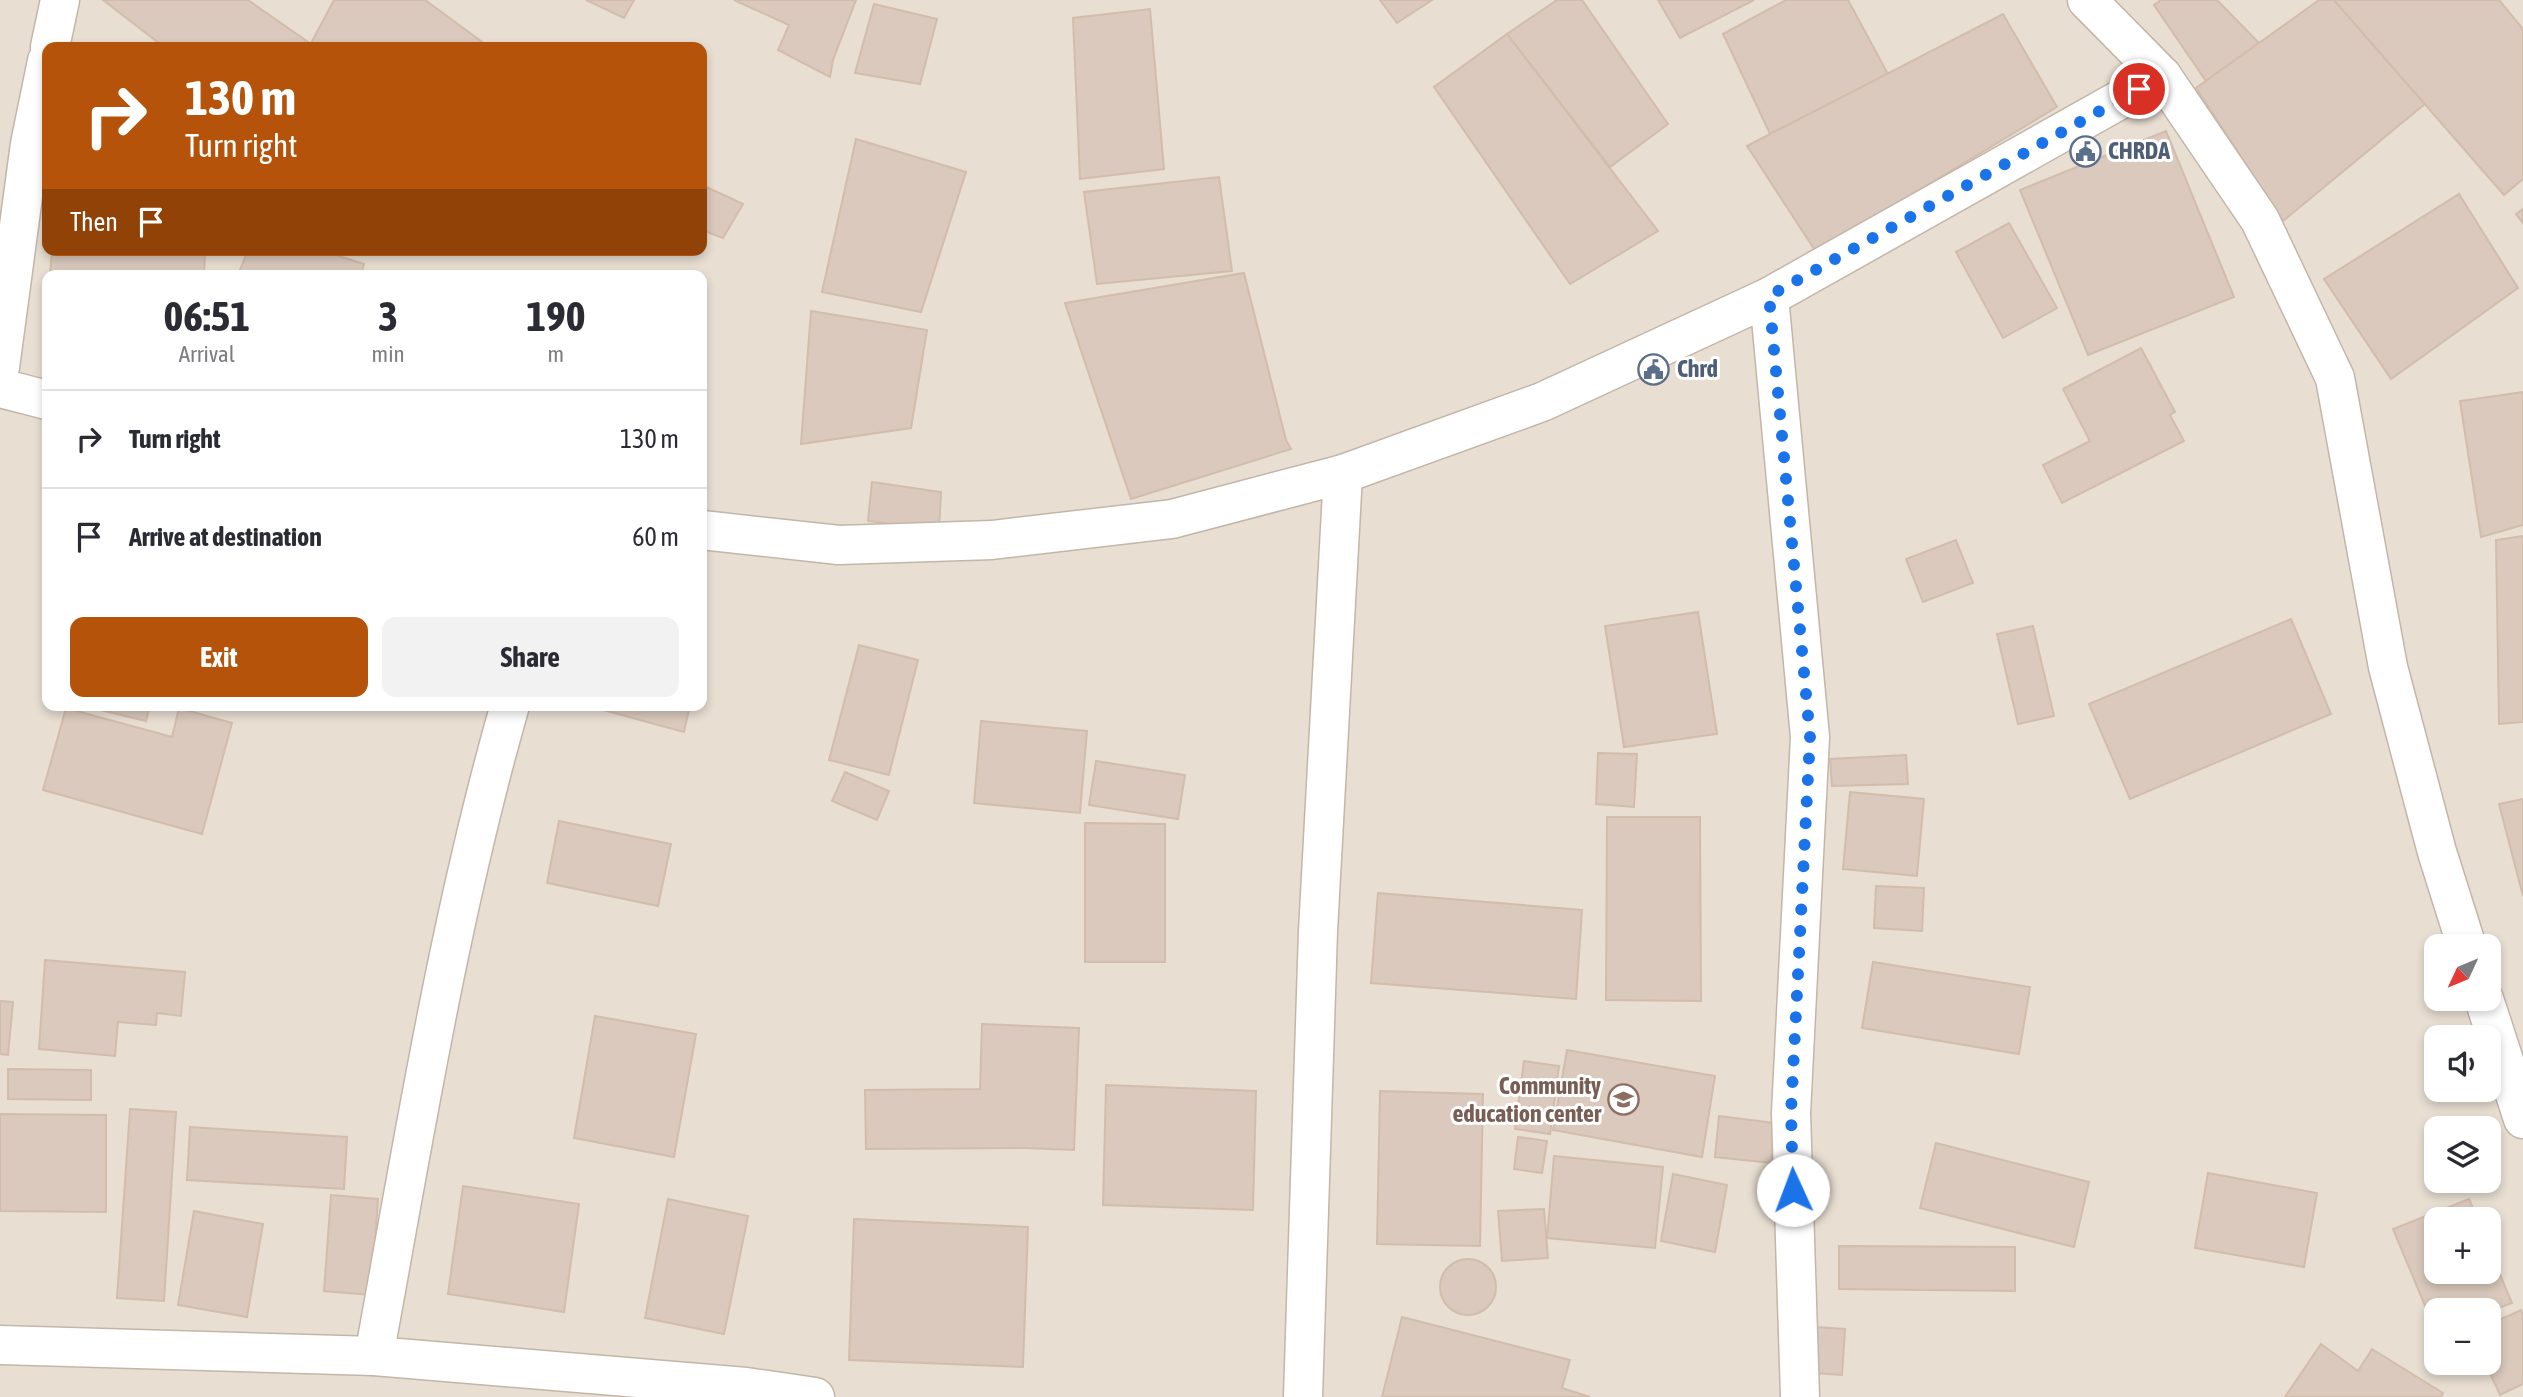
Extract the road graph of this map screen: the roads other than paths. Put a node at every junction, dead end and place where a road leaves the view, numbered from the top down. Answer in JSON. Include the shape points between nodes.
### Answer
{"nodes":[{"id":1,"x":60,"y":0,"type":"edge"},
{"id":2,"x":2087,"y":0,"type":"edge"},
{"id":3,"x":51,"y":42,"type":"edge"},
{"id":4,"x":2162,"y":76,"type":"junction"},
{"id":5,"x":42,"y":86,"type":"edge"},
{"id":6,"x":1769,"y":296,"type":"junction"},
{"id":7,"x":0,"y":368,"type":"edge"},
{"id":8,"x":0,"y":388,"type":"edge"},
{"id":9,"x":42,"y":399,"type":"edge"},
{"id":10,"x":1343,"y":474,"type":"junction"},
{"id":11,"x":707,"y":531,"type":"edge"},
{"id":12,"x":508,"y":711,"type":"edge"},
{"id":13,"x":2463,"y":934,"type":"edge"},
{"id":14,"x":2488,"y":1012,"type":"edge"},
{"id":15,"x":2523,"y":1119,"type":"edge"},
{"id":16,"x":0,"y":1345,"type":"edge"},
{"id":17,"x":374,"y":1356,"type":"junction"},
{"id":18,"x":815,"y":1397,"type":"edge"},
{"id":19,"x":1303,"y":1397,"type":"edge"},
{"id":20,"x":1800,"y":1397,"type":"edge"}],
"edges":[{"from":1,"to":3,"type":"street"},
{"from":2,"to":4,"type":"street"},
{"from":4,"to":6,"type":"street"},
{"from":4,"to":13,"type":"street","via":[[2260,220],[2335,378],[2388,667]]},
{"from":5,"to":7,"type":"street"},
{"from":6,"to":10,"type":"street","via":[[1542,402]]},
{"from":6,"to":20,"type":"street","via":[[1810,737],[1791,1112]]},
{"from":8,"to":9,"type":"street"},
{"from":10,"to":11,"type":"street","via":[[1172,519],[992,540],[839,545]]},
{"from":10,"to":19,"type":"street","via":[[1318,931]]},
{"from":12,"to":17,"type":"street","via":[[485,792],[434,1030]]},
{"from":14,"to":15,"type":"street"},
{"from":16,"to":17,"type":"street"},
{"from":17,"to":18,"type":"street","via":[[746,1387]]}]}
